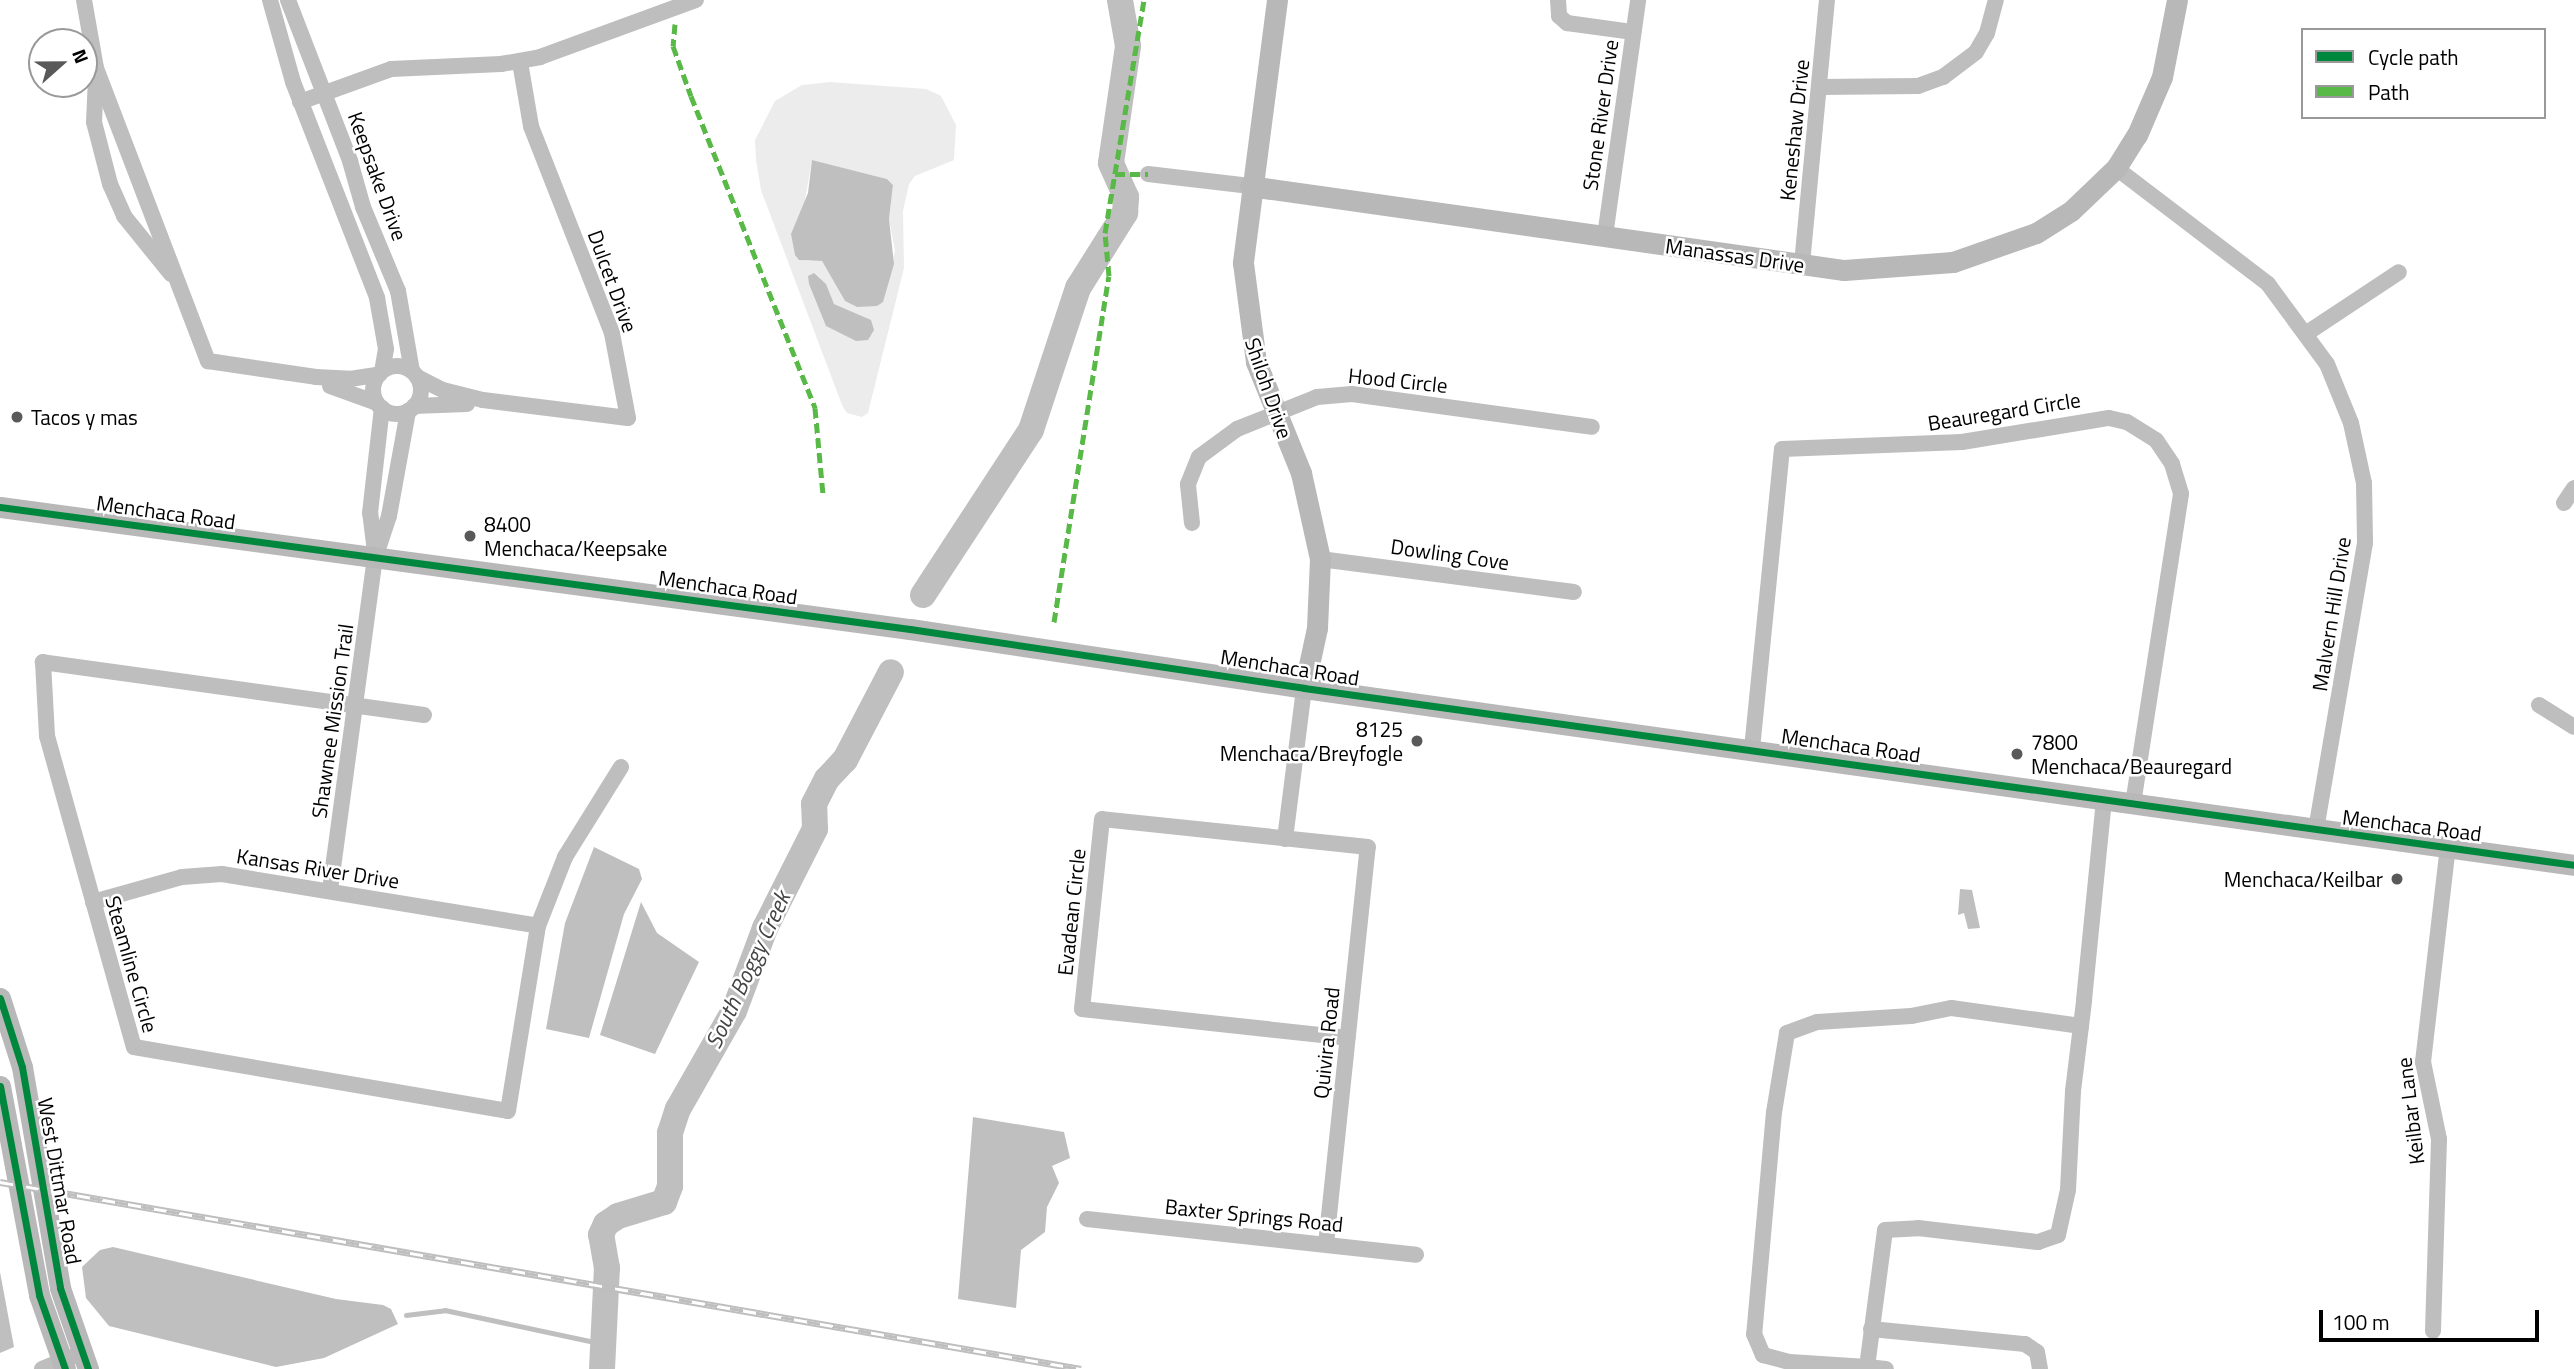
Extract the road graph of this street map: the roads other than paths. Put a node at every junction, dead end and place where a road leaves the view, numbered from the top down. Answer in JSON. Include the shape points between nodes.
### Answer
{"nodes":[{"id":1,"x":84,"y":0,"type":"edge"},
{"id":2,"x":270,"y":0,"type":"edge"},
{"id":3,"x":288,"y":0,"type":"edge"},
{"id":4,"x":696,"y":0,"type":"edge"},
{"id":5,"x":1277,"y":0,"type":"edge"},
{"id":6,"x":1559,"y":0,"type":"edge"},
{"id":7,"x":1638,"y":0,"type":"edge"},
{"id":8,"x":1827,"y":0,"type":"edge"},
{"id":9,"x":1996,"y":0,"type":"edge"},
{"id":10,"x":2177,"y":0,"type":"edge"},
{"id":11,"x":668,"y":5,"type":"edge"},
{"id":12,"x":89,"y":28,"type":"edge"},
{"id":13,"x":1633,"y":32,"type":"junction"},
{"id":14,"x":520,"y":62,"type":"junction"},
{"id":15,"x":98,"y":73,"type":"edge"},
{"id":16,"x":1820,"y":88,"type":"junction"},
{"id":17,"x":325,"y":93,"type":"junction"},
{"id":18,"x":95,"y":98,"type":"edge"},
{"id":19,"x":300,"y":102,"type":"junction"},
{"id":20,"x":2116,"y":168,"type":"junction"},
{"id":21,"x":1148,"y":174,"type":"dead end"},
{"id":22,"x":1250,"y":186,"type":"junction"},
{"id":23,"x":1605,"y":236,"type":"junction"},
{"id":24,"x":1802,"y":264,"type":"junction"},
{"id":25,"x":2399,"y":272,"type":"dead end"},
{"id":26,"x":173,"y":276,"type":"junction"},
{"id":27,"x":2307,"y":333,"type":"junction"},
{"id":28,"x":381,"y":372,"type":"junction"},
{"id":29,"x":414,"y":374,"type":"junction"},
{"id":30,"x":316,"y":377,"type":"junction"},
{"id":31,"x":483,"y":400,"type":"junction"},
{"id":32,"x":379,"y":405,"type":"junction"},
{"id":33,"x":411,"y":409,"type":"junction"},
{"id":34,"x":1275,"y":412,"type":"junction"},
{"id":35,"x":1592,"y":427,"type":"dead end"},
{"id":36,"x":2574,"y":488,"type":"edge"},
{"id":37,"x":2564,"y":503,"type":"dead end"},
{"id":38,"x":0,"y":507,"type":"edge"},
{"id":39,"x":1192,"y":523,"type":"dead end"},
{"id":40,"x":376,"y":558,"type":"junction"},
{"id":41,"x":1320,"y":559,"type":"junction"},
{"id":42,"x":1574,"y":592,"type":"dead end"},
{"id":43,"x":1304,"y":688,"type":"junction"},
{"id":44,"x":2539,"y":705,"type":"dead end"},
{"id":45,"x":355,"y":706,"type":"junction"},
{"id":46,"x":424,"y":715,"type":"dead end"},
{"id":47,"x":2574,"y":727,"type":"edge"},
{"id":48,"x":1752,"y":749,"type":"junction"},
{"id":49,"x":621,"y":767,"type":"dead end"},
{"id":50,"x":2104,"y":799,"type":"junction"},
{"id":51,"x":2133,"y":803,"type":"junction"},
{"id":52,"x":2316,"y":830,"type":"junction"},
{"id":53,"x":1285,"y":839,"type":"junction"},
{"id":54,"x":2448,"y":846,"type":"junction"},
{"id":55,"x":1368,"y":847,"type":"joint"},
{"id":56,"x":2574,"y":865,"type":"edge"},
{"id":57,"x":330,"y":890,"type":"junction"},
{"id":58,"x":93,"y":902,"type":"junction"},
{"id":59,"x":538,"y":926,"type":"junction"},
{"id":60,"x":0,"y":998,"type":"edge"},
{"id":61,"x":2081,"y":1026,"type":"junction"},
{"id":62,"x":1347,"y":1038,"type":"junction"},
{"id":63,"x":0,"y":1086,"type":"edge"},
{"id":64,"x":1087,"y":1219,"type":"dead end"},
{"id":65,"x":1326,"y":1244,"type":"junction"},
{"id":66,"x":1416,"y":1255,"type":"dead end"},
{"id":67,"x":1871,"y":1329,"type":"junction"},
{"id":68,"x":2433,"y":1331,"type":"dead end"},
{"id":69,"x":68,"y":1364,"type":"edge"},
{"id":70,"x":1867,"y":1367,"type":"junction"},
{"id":71,"x":1886,"y":1369,"type":"edge"},
{"id":72,"x":2040,"y":1369,"type":"edge"}],
"edges":[{"from":1,"to":12,"type":"street"},
{"from":2,"to":19,"type":"street","name":"Keepsake Drive"},
{"from":3,"to":17,"type":"street","name":"Keepsake Drive","via":[[298,35]]},
{"from":4,"to":11,"type":"street"},
{"from":5,"to":22,"type":"main road","name":"Shiloh Drive"},
{"from":6,"to":13,"type":"street","via":[[1559,16],[1567,23]]},
{"from":7,"to":13,"type":"street","name":"Stone River Drive"},
{"from":8,"to":16,"type":"street","name":"Keneshaw Drive"},
{"from":9,"to":16,"type":"street","via":[[1976,52],[1943,78],[1918,86]]},
{"from":10,"to":20,"type":"main road","name":"Manassas Drive","via":[[2162,77],[2137,135]]},
{"from":11,"to":14,"type":"street","via":[[600,38]]},
{"from":13,"to":23,"type":"street","name":"Stone River Drive"},
{"from":14,"to":17,"type":"street","via":[[391,69]]},
{"from":14,"to":31,"type":"street","name":"Dulcet Drive","via":[[531,126],[612,333],[628,418]]},
{"from":15,"to":26,"type":"street"},
{"from":16,"to":24,"type":"street","name":"Keneshaw Drive"},
{"from":17,"to":19,"type":"street"},
{"from":17,"to":29,"type":"street","name":"Keepsake Drive","via":[[363,207],[398,291]]},
{"from":18,"to":26,"type":"street","via":[[94,122],[110,184],[124,216]]},
{"from":19,"to":28,"type":"street","name":"Keepsake Drive","via":[[377,298],[386,349]]},
{"from":20,"to":24,"type":"main road","name":"Manassas Drive","via":[[2094,193],[2054,222],[1978,256],[1869,271]]},
{"from":20,"to":27,"type":"street","name":"Malvern Hill Drive","via":[[2245,264]]},
{"from":21,"to":22,"type":"street","name":"Manassas Drive"},
{"from":22,"to":23,"type":"main road","name":"Manassas Drive"},
{"from":22,"to":34,"type":"main road","name":"Shiloh Drive","via":[[1244,229],[1244,296],[1255,362]]},
{"from":23,"to":24,"type":"main road","name":"Manassas Drive"},
{"from":25,"to":27,"type":"street"},
{"from":26,"to":30,"type":"street","via":[[208,361]]},
{"from":27,"to":52,"type":"street","name":"Malvern Hill Drive","via":[[2327,364],[2351,423],[2366,509],[2363,564]]},
{"from":28,"to":29,"type":"street","via":[[397,366]]},
{"from":28,"to":30,"type":"street","via":[[350,379]]},
{"from":28,"to":32,"type":"street","via":[[373,391]]},
{"from":29,"to":31,"type":"street","name":"Dulcet Drive","via":[[443,390]]},
{"from":29,"to":33,"type":"street","via":[[421,392]]},
{"from":30,"to":32,"type":"street"},
{"from":31,"to":33,"type":"street","name":"Dulcet Drive"},
{"from":32,"to":33,"type":"street","via":[[393,413]]},
{"from":32,"to":40,"type":"street","via":[[370,513]]},
{"from":33,"to":40,"type":"street"},
{"from":34,"to":35,"type":"street","name":"Hood Circle","via":[[1317,397],[1352,394]]},
{"from":34,"to":39,"type":"street","name":"Hood Circle","via":[[1222,437],[1199,457],[1188,484]]},
{"from":34,"to":41,"type":"main road","name":"Shiloh Drive","via":[[1301,473]]},
{"from":36,"to":37,"type":"street"},
{"from":38,"to":40,"type":"main road","name":"Menchaca Road"},
{"from":40,"to":43,"type":"main road","name":"Menchaca Road","via":[[898,627]]},
{"from":40,"to":45,"type":"street","name":"Shawnee Mission Trail"},
{"from":41,"to":42,"type":"street","name":"Dowling Cove"},
{"from":41,"to":43,"type":"main road","name":"Shiloh Drive","via":[[1320,598]]},
{"from":43,"to":48,"type":"main road","name":"Menchaca Road"},
{"from":43,"to":53,"type":"street"},
{"from":44,"to":47,"type":"street"},
{"from":45,"to":46,"type":"street","name":"Steamline Circle"},
{"from":45,"to":57,"type":"street","name":"Shawnee Mission Trail"},
{"from":45,"to":58,"type":"street","name":"Steamline Circle","via":[[43,662],[47,736]]},
{"from":48,"to":50,"type":"main road","name":"Menchaca Road"},
{"from":48,"to":51,"type":"street","name":"Beauregard Circle","via":[[1782,449],[1962,442],[2109,418],[2127,422],[2155,440],[2172,464],[2181,494]]},
{"from":49,"to":59,"type":"street","name":"Steamline Circle","via":[[565,856]]},
{"from":50,"to":51,"type":"main road","name":"Menchaca Road"},
{"from":50,"to":61,"type":"street"},
{"from":51,"to":52,"type":"main road","name":"Menchaca Road"},
{"from":52,"to":54,"type":"main road","name":"Menchaca Road"},
{"from":53,"to":55,"type":"street","name":"Evadean Circle"},
{"from":53,"to":62,"type":"street","name":"Evadean Circle","via":[[1102,819],[1082,1009]]},
{"from":54,"to":56,"type":"main road","name":"Menchaca Road"},
{"from":54,"to":68,"type":"street","name":"Keilbar Lane","via":[[2423,1062],[2439,1139]]},
{"from":55,"to":62,"type":"street","name":"Quivira Road"},
{"from":57,"to":58,"type":"street","name":"Kansas River Drive","via":[[202,874]]},
{"from":57,"to":59,"type":"street","name":"Kansas River Drive"},
{"from":58,"to":59,"type":"street","name":"Steamline Circle","via":[[134,1047],[508,1111]]},
{"from":60,"to":69,"type":"main road","name":"West Dittmar Road","via":[[22,1068],[60,1288]]},
{"from":61,"to":67,"type":"street","via":[[2068,1190],[2058,1235],[2038,1242],[1918,1228],[1885,1230]]},
{"from":61,"to":70,"type":"street","via":[[1951,1008],[1911,1016],[1817,1022],[1787,1033],[1766,1179],[1756,1346],[1763,1355],[1790,1362]]},
{"from":62,"to":65,"type":"street","name":"Quivira Road"},
{"from":63,"to":69,"type":"main road","name":"West Dittmar Road","via":[[35,1276]]},
{"from":64,"to":65,"type":"street","name":"Baxter Springs Road"},
{"from":65,"to":66,"type":"street","name":"Baxter Springs Road"},
{"from":67,"to":70,"type":"street"},
{"from":67,"to":72,"type":"street","via":[[2025,1345],[2038,1352]]},
{"from":70,"to":71,"type":"street"}]}
